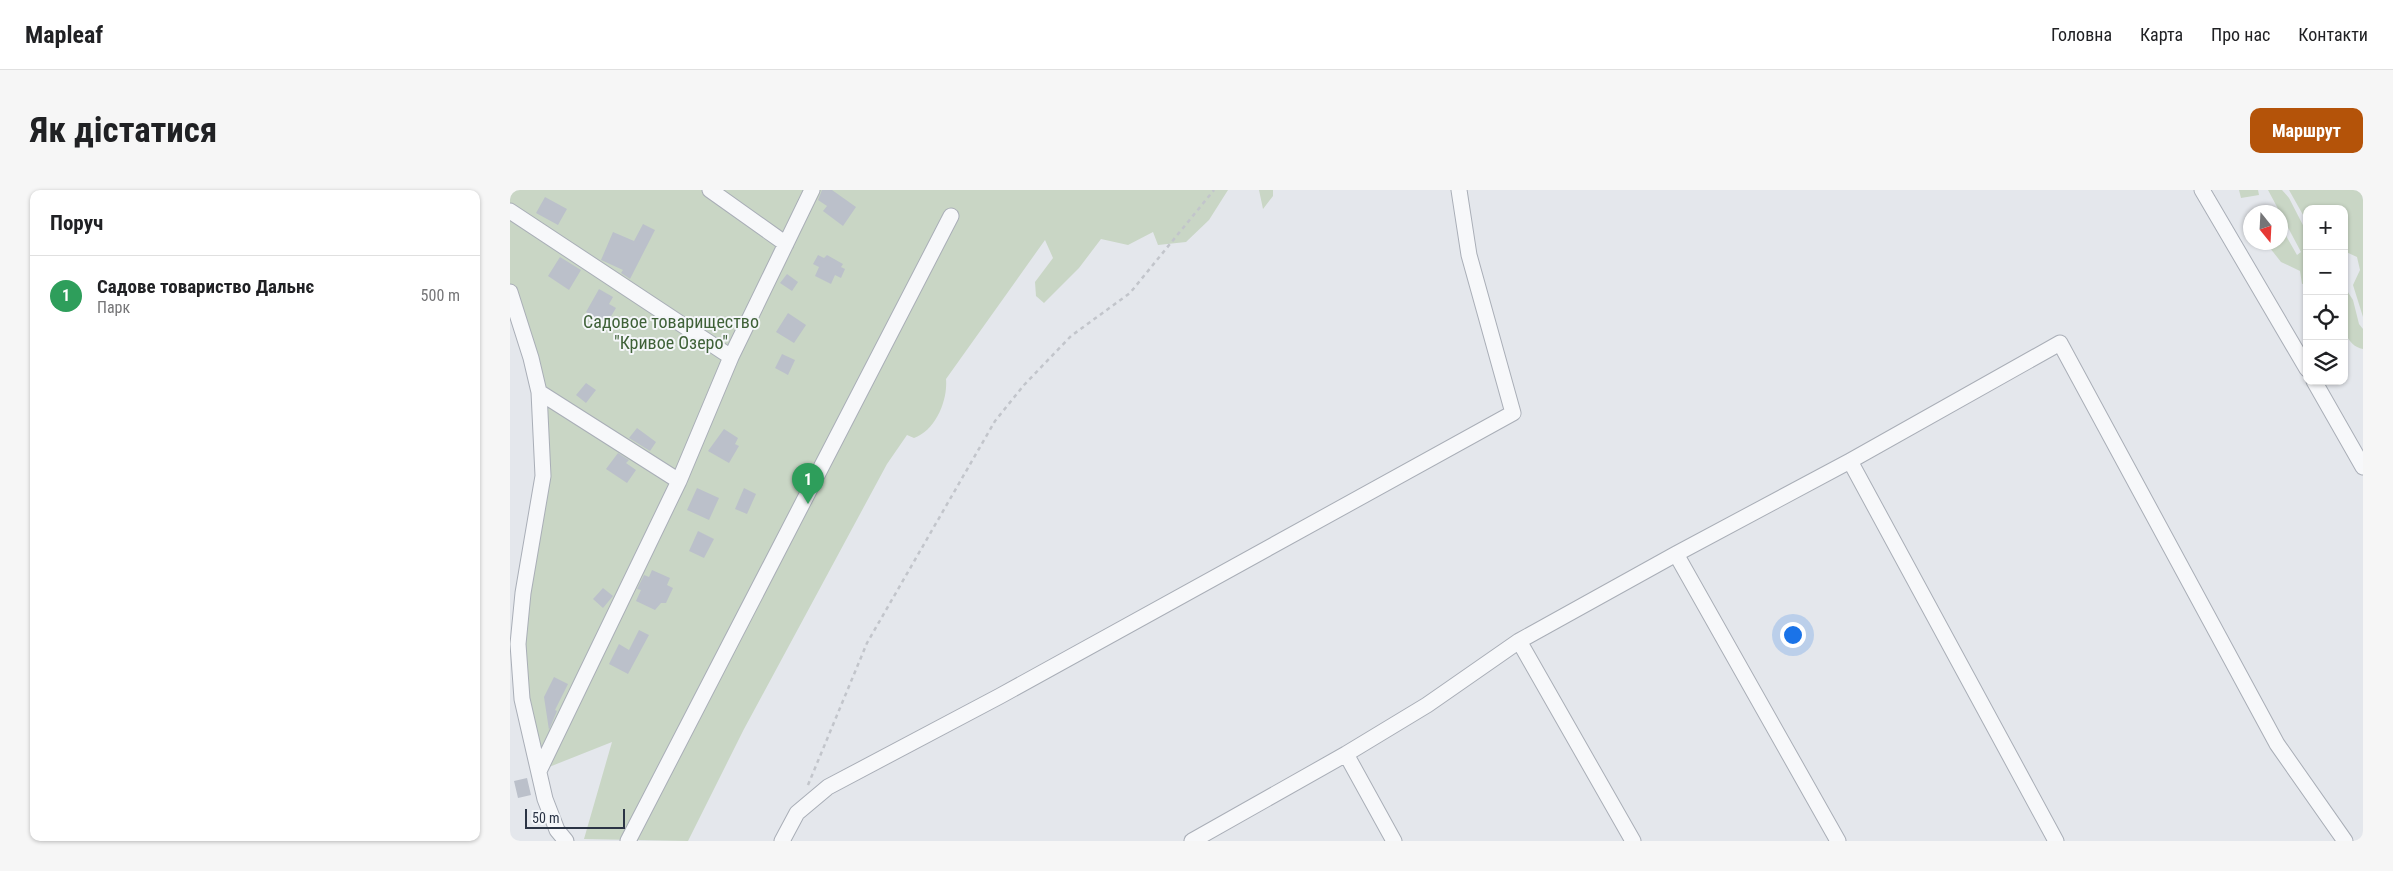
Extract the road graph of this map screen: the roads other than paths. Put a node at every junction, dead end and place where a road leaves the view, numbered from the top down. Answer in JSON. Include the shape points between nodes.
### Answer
{"nodes":[{"id":1,"x":710,"y":190,"type":"edge"},
{"id":2,"x":812,"y":190,"type":"edge"},
{"id":3,"x":1459,"y":190,"type":"edge"},
{"id":4,"x":2202,"y":190,"type":"edge"},
{"id":5,"x":510,"y":211,"type":"edge"},
{"id":6,"x":951,"y":216,"type":"dead end"},
{"id":7,"x":786,"y":244,"type":"junction"},
{"id":8,"x":510,"y":292,"type":"edge"},
{"id":9,"x":731,"y":357,"type":"junction"},
{"id":10,"x":2303,"y":362,"type":"edge"},
{"id":11,"x":2316,"y":385,"type":"edge"},
{"id":12,"x":539,"y":392,"type":"junction"},
{"id":13,"x":1850,"y":461,"type":"junction"},
{"id":14,"x":2363,"y":467,"type":"edge"},
{"id":15,"x":679,"y":480,"type":"junction"},
{"id":16,"x":1676,"y":554,"type":"junction"},
{"id":17,"x":1519,"y":641,"type":"junction"},
{"id":18,"x":1346,"y":754,"type":"junction"},
{"id":19,"x":539,"y":771,"type":"junction"},
{"id":20,"x":566,"y":841,"type":"edge"},
{"id":21,"x":628,"y":841,"type":"edge"},
{"id":22,"x":782,"y":841,"type":"edge"},
{"id":23,"x":1192,"y":841,"type":"edge"},
{"id":24,"x":1394,"y":841,"type":"edge"},
{"id":25,"x":1633,"y":841,"type":"edge"},
{"id":26,"x":1838,"y":841,"type":"edge"},
{"id":27,"x":2056,"y":841,"type":"edge"},
{"id":28,"x":2345,"y":841,"type":"edge"}],
"edges":[{"from":1,"to":7,"type":"street"},
{"from":2,"to":7,"type":"street"},
{"from":3,"to":22,"type":"street","via":[[1469,255],[1513,413],[1000,696],[828,787],[798,813]]},
{"from":4,"to":10,"type":"street"},
{"from":5,"to":9,"type":"street"},
{"from":6,"to":21,"type":"street"},
{"from":7,"to":9,"type":"street"},
{"from":8,"to":12,"type":"street"},
{"from":9,"to":15,"type":"street"},
{"from":11,"to":14,"type":"street"},
{"from":12,"to":15,"type":"street"},
{"from":12,"to":19,"type":"street","via":[[544,476],[523,593],[518,644],[522,699]]},
{"from":13,"to":16,"type":"street"},
{"from":13,"to":27,"type":"street"},
{"from":13,"to":28,"type":"street","via":[[2060,343],[2277,744]]},
{"from":15,"to":19,"type":"street"},
{"from":16,"to":17,"type":"street"},
{"from":16,"to":26,"type":"street"},
{"from":17,"to":18,"type":"street","via":[[1426,706]]},
{"from":17,"to":25,"type":"street"},
{"from":18,"to":23,"type":"street"},
{"from":18,"to":24,"type":"street"},
{"from":19,"to":20,"type":"street","via":[[551,816]]}]}
